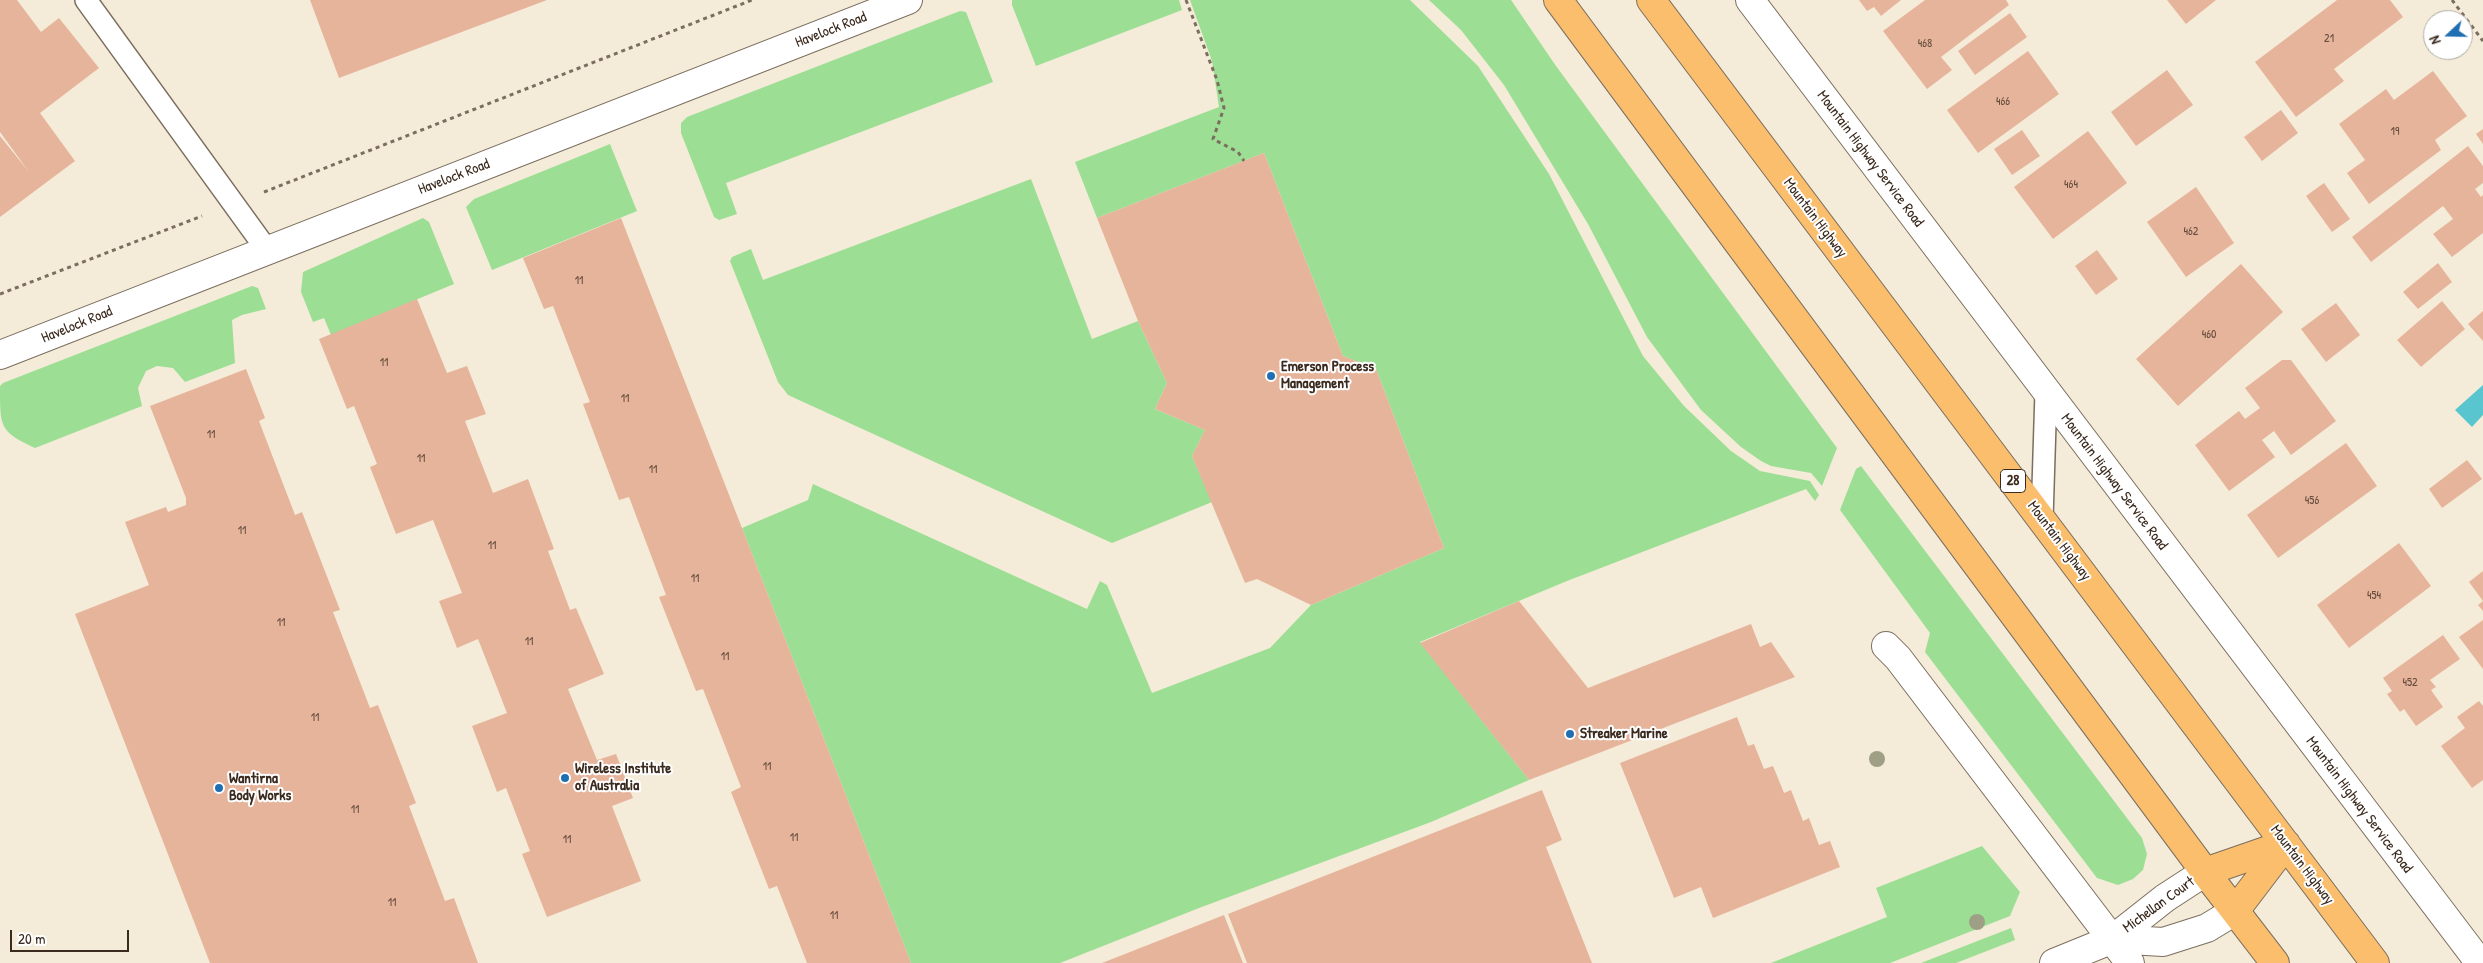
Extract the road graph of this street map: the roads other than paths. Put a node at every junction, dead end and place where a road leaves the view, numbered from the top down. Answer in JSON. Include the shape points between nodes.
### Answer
{"nodes":[{"id":1,"x":86,"y":0,"type":"edge"},
{"id":2,"x":908,"y":0,"type":"edge"},
{"id":3,"x":1558,"y":0,"type":"edge"},
{"id":4,"x":1651,"y":0,"type":"edge"},
{"id":5,"x":1750,"y":0,"type":"edge"},
{"id":6,"x":267,"y":250,"type":"junction"},
{"id":7,"x":0,"y":356,"type":"edge"},
{"id":8,"x":2046,"y":392,"type":"junction"},
{"id":9,"x":2042,"y":518,"type":"junction"},
{"id":10,"x":1886,"y":646,"type":"dead end"},
{"id":11,"x":2286,"y":844,"type":"junction"},
{"id":12,"x":2204,"y":872,"type":"junction"},
{"id":13,"x":2234,"y":911,"type":"junction"},
{"id":14,"x":2113,"y":939,"type":"junction"},
{"id":15,"x":2054,"y":963,"type":"edge"},
{"id":16,"x":2130,"y":963,"type":"edge"},
{"id":17,"x":2275,"y":963,"type":"edge"},
{"id":18,"x":2375,"y":963,"type":"edge"},
{"id":19,"x":2480,"y":963,"type":"edge"}],
"edges":[{"from":1,"to":6,"type":"lane"},
{"from":2,"to":6,"type":"street","name":"Havelock Road"},
{"from":3,"to":12,"type":"main road"},
{"from":4,"to":9,"type":"main road","name":"Mountain Highway","number":"28"},
{"from":5,"to":8,"type":"street","name":"Mountain Highway Service Road"},
{"from":6,"to":7,"type":"street","name":"Havelock Road"},
{"from":8,"to":9,"type":"lane"},
{"from":8,"to":19,"type":"street","name":"Mountain Highway Service Road"},
{"from":9,"to":11,"type":"main road","name":"Mountain Highway","number":"28"},
{"from":10,"to":14,"type":"street"},
{"from":11,"to":12,"type":"main road"},
{"from":11,"to":13,"type":"main road"},
{"from":11,"to":18,"type":"main road","name":"Mountain Highway","number":"28"},
{"from":12,"to":13,"type":"main road"},
{"from":12,"to":14,"type":"street","name":"Michellan Court"},
{"from":13,"to":14,"type":"street","name":"Michellan Court","via":[[2207,928],[2163,942]]},
{"from":13,"to":17,"type":"main road"},
{"from":14,"to":15,"type":"street","name":"Michellan Court"},
{"from":14,"to":16,"type":"street"}]}
